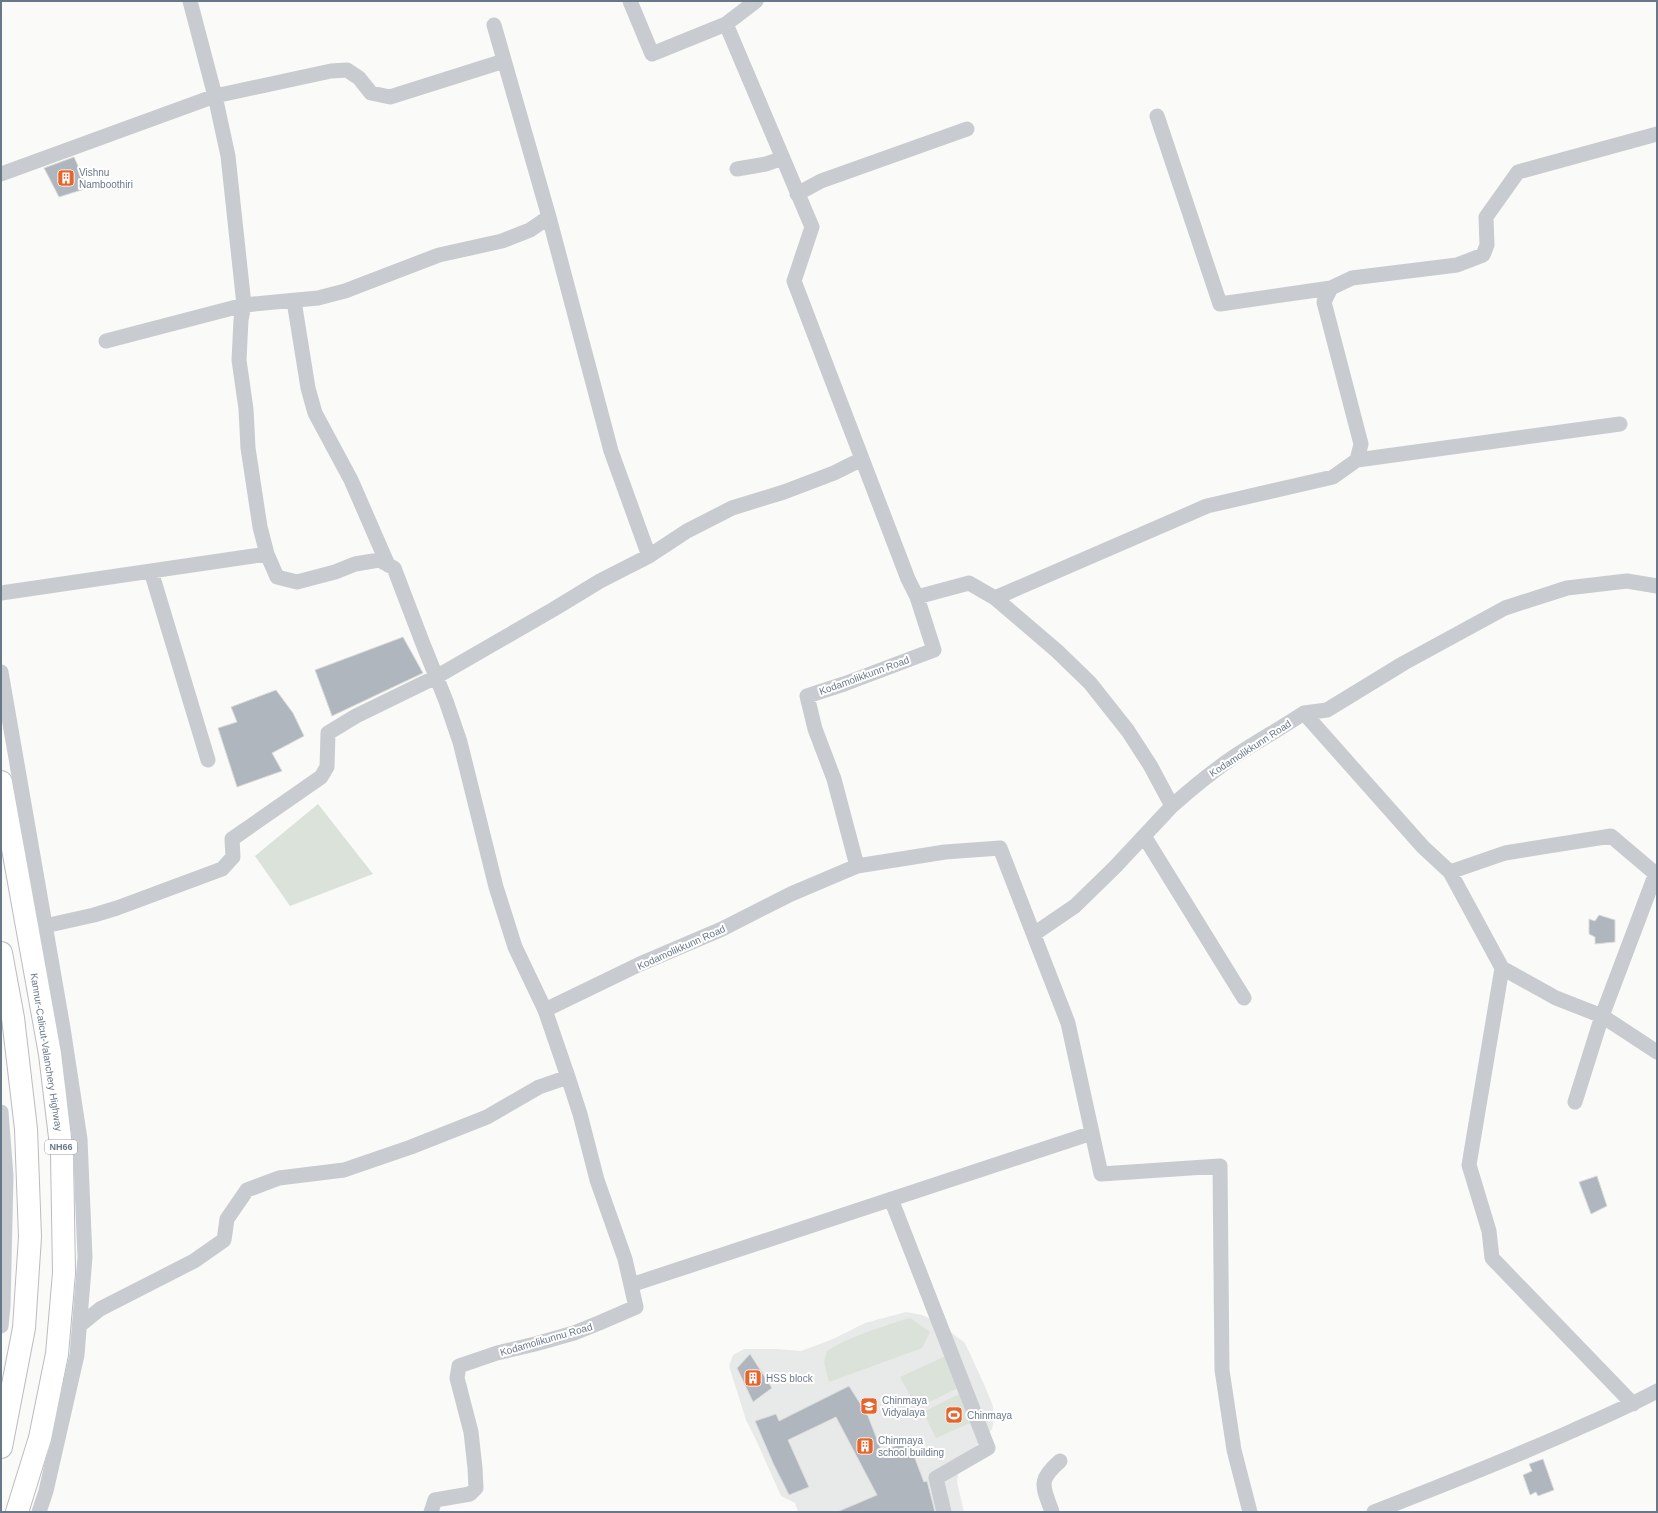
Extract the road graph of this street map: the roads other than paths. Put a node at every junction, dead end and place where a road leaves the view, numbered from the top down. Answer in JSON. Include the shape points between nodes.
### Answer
{"nodes":[{"id":1,"x":190,"y":1,"type":"edge"},
{"id":2,"x":630,"y":1,"type":"edge"},
{"id":3,"x":756,"y":1,"type":"edge"},
{"id":4,"x":726,"y":24,"type":"junction"},
{"id":5,"x":494,"y":25,"type":"dead end"},
{"id":6,"x":504,"y":61,"type":"junction"},
{"id":7,"x":215,"y":96,"type":"junction"},
{"id":8,"x":1157,"y":116,"type":"dead end"},
{"id":9,"x":967,"y":129,"type":"dead end"},
{"id":10,"x":1657,"y":134,"type":"edge"},
{"id":11,"x":783,"y":158,"type":"junction"},
{"id":12,"x":737,"y":169,"type":"dead end"},
{"id":13,"x":1,"y":174,"type":"edge"},
{"id":14,"x":797,"y":194,"type":"junction"},
{"id":15,"x":549,"y":217,"type":"junction"},
{"id":16,"x":1331,"y":288,"type":"junction"},
{"id":17,"x":294,"y":300,"type":"junction"},
{"id":18,"x":244,"y":305,"type":"junction"},
{"id":19,"x":106,"y":342,"type":"dead end"},
{"id":20,"x":1620,"y":424,"type":"dead end"},
{"id":21,"x":862,"y":459,"type":"junction"},
{"id":22,"x":1357,"y":460,"type":"junction"},
{"id":23,"x":267,"y":554,"type":"junction"},
{"id":24,"x":649,"y":556,"type":"junction"},
{"id":25,"x":388,"y":565,"type":"junction"},
{"id":26,"x":151,"y":571,"type":"junction"},
{"id":27,"x":1657,"y":586,"type":"edge"},
{"id":28,"x":1,"y":593,"type":"edge"},
{"id":29,"x":917,"y":597,"type":"junction"},
{"id":30,"x":995,"y":598,"type":"junction"},
{"id":31,"x":1,"y":672,"type":"edge"},
{"id":32,"x":436,"y":677,"type":"junction"},
{"id":33,"x":1304,"y":713,"type":"junction"},
{"id":34,"x":208,"y":760,"type":"dead end"},
{"id":35,"x":1,"y":782,"type":"edge"},
{"id":36,"x":1172,"y":806,"type":"junction"},
{"id":37,"x":1144,"y":836,"type":"junction"},
{"id":38,"x":857,"y":866,"type":"junction"},
{"id":39,"x":1450,"y":872,"type":"junction"},
{"id":40,"x":1657,"y":874,"type":"edge"},
{"id":41,"x":45,"y":926,"type":"junction"},
{"id":42,"x":1034,"y":934,"type":"junction"},
{"id":43,"x":1,"y":954,"type":"edge"},
{"id":44,"x":1502,"y":968,"type":"junction"},
{"id":45,"x":1244,"y":998,"type":"dead end"},
{"id":46,"x":546,"y":1010,"type":"junction"},
{"id":47,"x":1602,"y":1016,"type":"junction"},
{"id":48,"x":1657,"y":1052,"type":"edge"},
{"id":49,"x":568,"y":1077,"type":"junction"},
{"id":50,"x":1575,"y":1102,"type":"dead end"},
{"id":51,"x":1,"y":1112,"type":"edge"},
{"id":52,"x":1092,"y":1133,"type":"junction"},
{"id":53,"x":891,"y":1199,"type":"junction"},
{"id":54,"x":631,"y":1285,"type":"junction"},
{"id":55,"x":2,"y":1290,"type":"edge"},
{"id":56,"x":1,"y":1326,"type":"edge"},
{"id":57,"x":79,"y":1326,"type":"junction"},
{"id":58,"x":1657,"y":1391,"type":"edge"},
{"id":59,"x":1633,"y":1404,"type":"junction"},
{"id":60,"x":1,"y":1447,"type":"edge"},
{"id":61,"x":1060,"y":1461,"type":"dead end"},
{"id":62,"x":17,"y":1512,"type":"edge"},
{"id":63,"x":39,"y":1512,"type":"edge"},
{"id":64,"x":431,"y":1512,"type":"edge"},
{"id":65,"x":944,"y":1512,"type":"edge"},
{"id":66,"x":1052,"y":1512,"type":"edge"},
{"id":67,"x":1250,"y":1512,"type":"edge"},
{"id":68,"x":1374,"y":1512,"type":"edge"}],
"edges":[{"from":1,"to":7,"type":"street"},
{"from":2,"to":4,"type":"street","via":[[652,54]]},
{"from":3,"to":4,"type":"street"},
{"from":4,"to":11,"type":"street"},
{"from":5,"to":6,"type":"street"},
{"from":6,"to":7,"type":"street","via":[[390,97],[371,93],[359,78],[347,70],[331,71]]},
{"from":6,"to":15,"type":"street"},
{"from":7,"to":13,"type":"street"},
{"from":7,"to":18,"type":"street","via":[[228,156]]},
{"from":8,"to":16,"type":"street","via":[[1220,304]]},
{"from":9,"to":14,"type":"street","via":[[821,181]]},
{"from":10,"to":16,"type":"street","via":[[1518,172],[1486,216],[1487,245],[1483,255],[1473,260],[1457,265],[1352,278]]},
{"from":11,"to":12,"type":"street"},
{"from":11,"to":14,"type":"street"},
{"from":14,"to":21,"type":"street","via":[[812,227],[794,281]]},
{"from":15,"to":17,"type":"street","via":[[530,230],[502,241],[439,255],[345,291],[318,298]]},
{"from":15,"to":24,"type":"street","via":[[610,451]]},
{"from":16,"to":22,"type":"street","via":[[1324,302],[1360,444]]},
{"from":17,"to":18,"type":"street"},
{"from":17,"to":25,"type":"street","via":[[308,388],[315,413],[351,480]]},
{"from":18,"to":19,"type":"street"},
{"from":18,"to":23,"type":"street","via":[[239,360],[248,448],[260,527]]},
{"from":20,"to":22,"type":"street"},
{"from":21,"to":24,"type":"street","via":[[784,492],[732,508]]},
{"from":21,"to":29,"type":"street"},
{"from":22,"to":30,"type":"street","via":[[1333,477],[1207,506]]},
{"from":23,"to":25,"type":"street","via":[[277,577],[297,582],[355,564],[379,560]]},
{"from":23,"to":26,"type":"street"},
{"from":24,"to":32,"type":"street","via":[[600,581]]},
{"from":25,"to":32,"type":"street","via":[[394,568]]},
{"from":26,"to":28,"type":"street"},
{"from":26,"to":34,"type":"street"},
{"from":27,"to":33,"type":"street","via":[[1626,581],[1567,588],[1505,608],[1404,663],[1327,710]]},
{"from":29,"to":30,"type":"street","via":[[969,583]]},
{"from":29,"to":38,"type":"street","name":"Kodamolikkunn Road","via":[[934,650],[807,696],[834,779]]},
{"from":30,"to":36,"type":"street","via":[[1090,683],[1128,731]]},
{"from":31,"to":41,"type":"street"},
{"from":32,"to":41,"type":"street","via":[[328,732],[327,767],[321,777],[232,839],[233,857],[222,869],[117,908]]},
{"from":32,"to":46,"type":"street","via":[[460,742],[496,887],[515,947]]},
{"from":33,"to":36,"type":"street","name":"Kodamolikkunn Road","via":[[1237,755]]},
{"from":33,"to":39,"type":"street","via":[[1423,847]]},
{"from":35,"to":62,"type":"highway","name":"Kannur-Calicut-Valanchery Highway","number":"NH66","via":[[50,1054],[62,1154],[64,1273],[57,1354],[40,1438]]},
{"from":36,"to":37,"type":"street","name":"Kodamolikkunn Road"},
{"from":37,"to":42,"type":"street","name":"Kodamolikkunn Road","via":[[1075,906]]},
{"from":37,"to":45,"type":"street"},
{"from":38,"to":42,"type":"street","via":[[945,852],[1000,848]]},
{"from":38,"to":46,"type":"street","name":"Kodamolikkunn Road","via":[[791,894],[716,932],[640,964]]},
{"from":39,"to":40,"type":"street","via":[[1505,854],[1611,836]]},
{"from":39,"to":44,"type":"street"},
{"from":40,"to":47,"type":"street"},
{"from":41,"to":57,"type":"street","via":[[80,1139],[85,1256]]},
{"from":42,"to":52,"type":"street","via":[[1068,1023]]},
{"from":43,"to":60,"type":"highway","via":[[13,1018],[26,1129],[30,1237],[24,1328]]},
{"from":44,"to":47,"type":"street","via":[[1556,998]]},
{"from":44,"to":59,"type":"street","via":[[1469,1165],[1489,1231],[1492,1258]]},
{"from":46,"to":49,"type":"street"},
{"from":47,"to":48,"type":"street"},
{"from":47,"to":50,"type":"street"},
{"from":49,"to":54,"type":"street","name":"Kodamolikunnu Road","via":[[597,1180]]},
{"from":49,"to":57,"type":"street","via":[[539,1087],[487,1117],[411,1147],[344,1170],[279,1178],[247,1190],[227,1219],[224,1240],[194,1261],[100,1309]]},
{"from":51,"to":55,"type":"street","via":[[6,1176]]},
{"from":52,"to":53,"type":"street"},
{"from":52,"to":67,"type":"street","via":[[1100,1174],[1220,1166],[1222,1370],[1234,1450]]},
{"from":53,"to":54,"type":"street"},
{"from":53,"to":65,"type":"street","via":[[988,1448],[936,1478]]},
{"from":54,"to":64,"type":"street","name":"Kodamolikunnu Road","via":[[636,1307],[574,1332],[459,1366],[457,1378],[471,1432],[476,1488],[470,1494],[435,1500]]},
{"from":55,"to":56,"type":"street"},
{"from":57,"to":63,"type":"street","via":[[77,1355]]},
{"from":58,"to":59,"type":"street"},
{"from":59,"to":68,"type":"street","via":[[1485,1468]]},
{"from":61,"to":66,"type":"street","via":[[1048,1471],[1044,1480]]}]}
